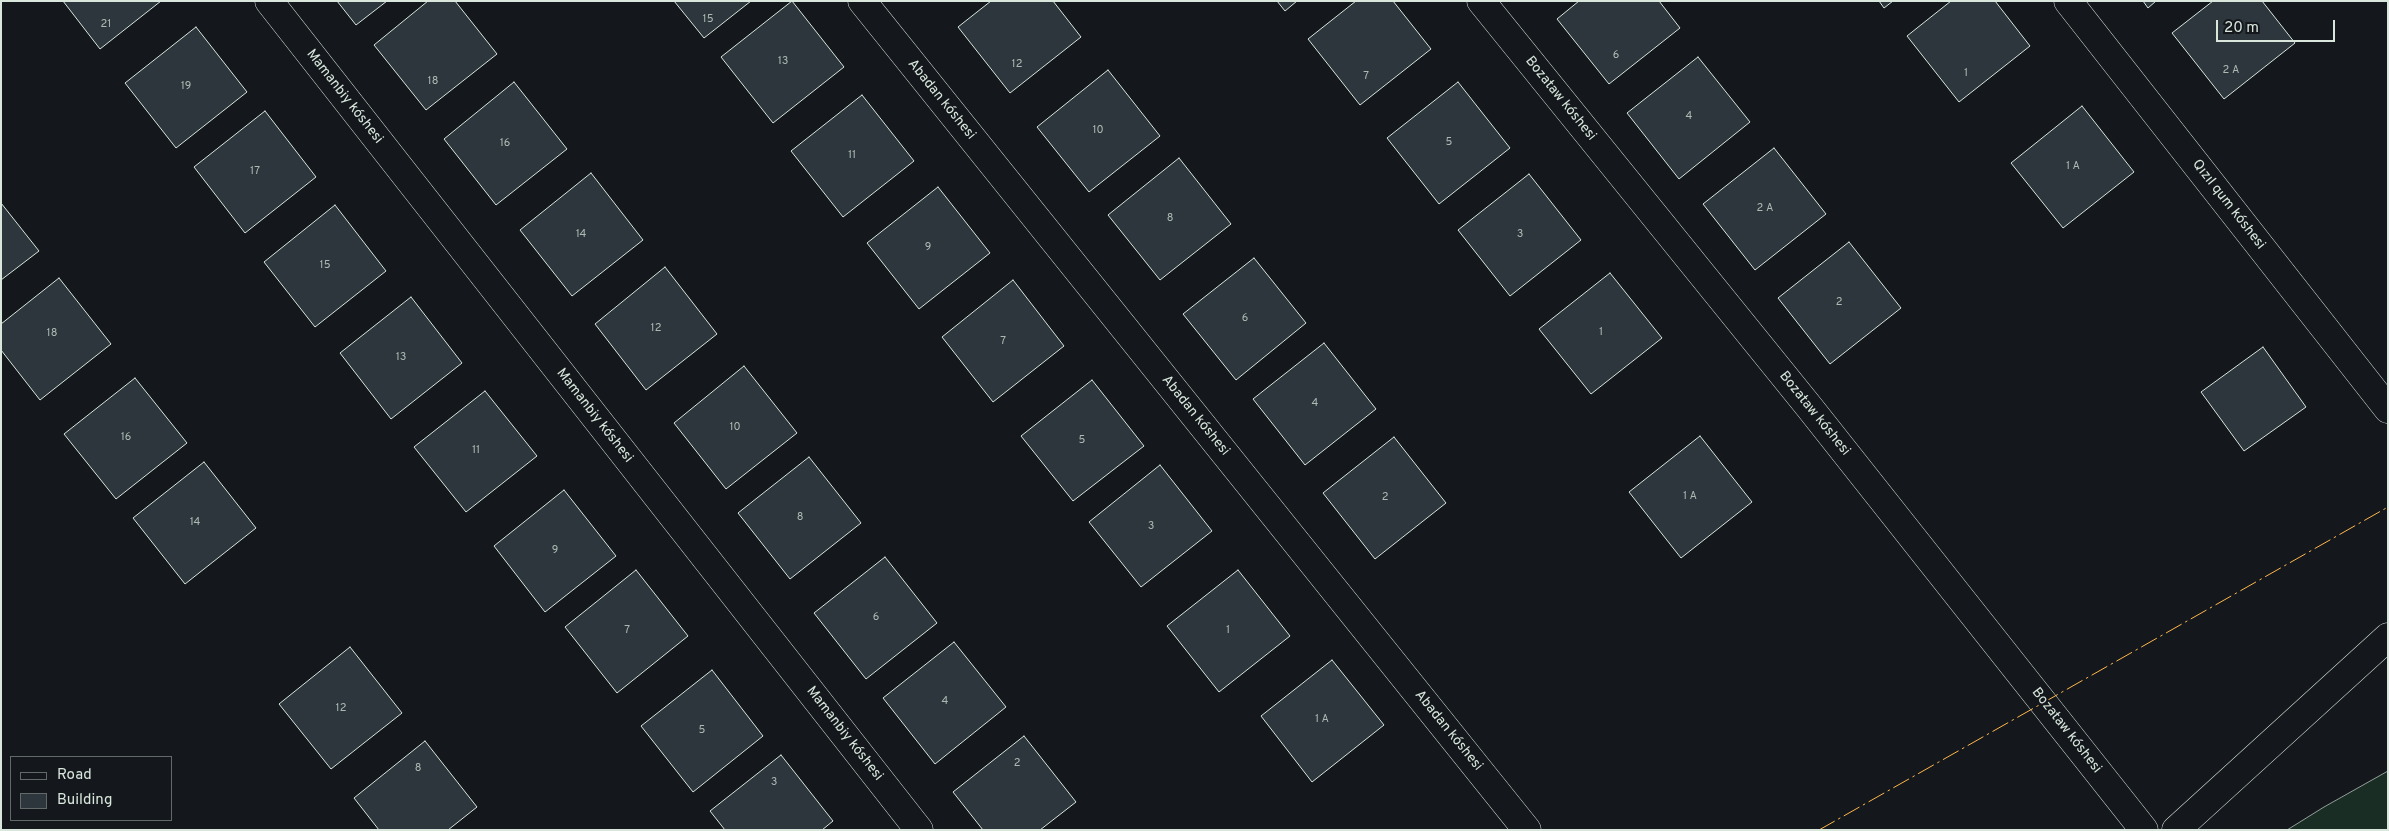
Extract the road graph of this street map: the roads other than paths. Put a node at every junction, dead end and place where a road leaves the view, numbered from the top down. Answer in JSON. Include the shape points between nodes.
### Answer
{"nodes":[{"id":1,"x":270,"y":1,"type":"edge"},
{"id":2,"x":862,"y":1,"type":"edge"},
{"id":3,"x":1481,"y":1,"type":"edge"},
{"id":4,"x":2068,"y":1,"type":"edge"},
{"id":5,"x":2388,"y":409,"type":"edge"},
{"id":6,"x":2388,"y":637,"type":"edge"},
{"id":7,"x":919,"y":830,"type":"edge"},
{"id":8,"x":1527,"y":830,"type":"edge"},
{"id":9,"x":2144,"y":830,"type":"edge"},
{"id":10,"x":2176,"y":830,"type":"edge"}],
"edges":[{"from":1,"to":7,"type":"street","name":"Mamanbiy kóshesi"},
{"from":2,"to":8,"type":"street","name":"Abadan kóshesi"},
{"from":3,"to":9,"type":"street","name":"Bozataw kóshesi","via":[[1810,408]]},
{"from":4,"to":5,"type":"street","name":"Qızıl qum kóshesi"},
{"from":6,"to":10,"type":"street"}]}
